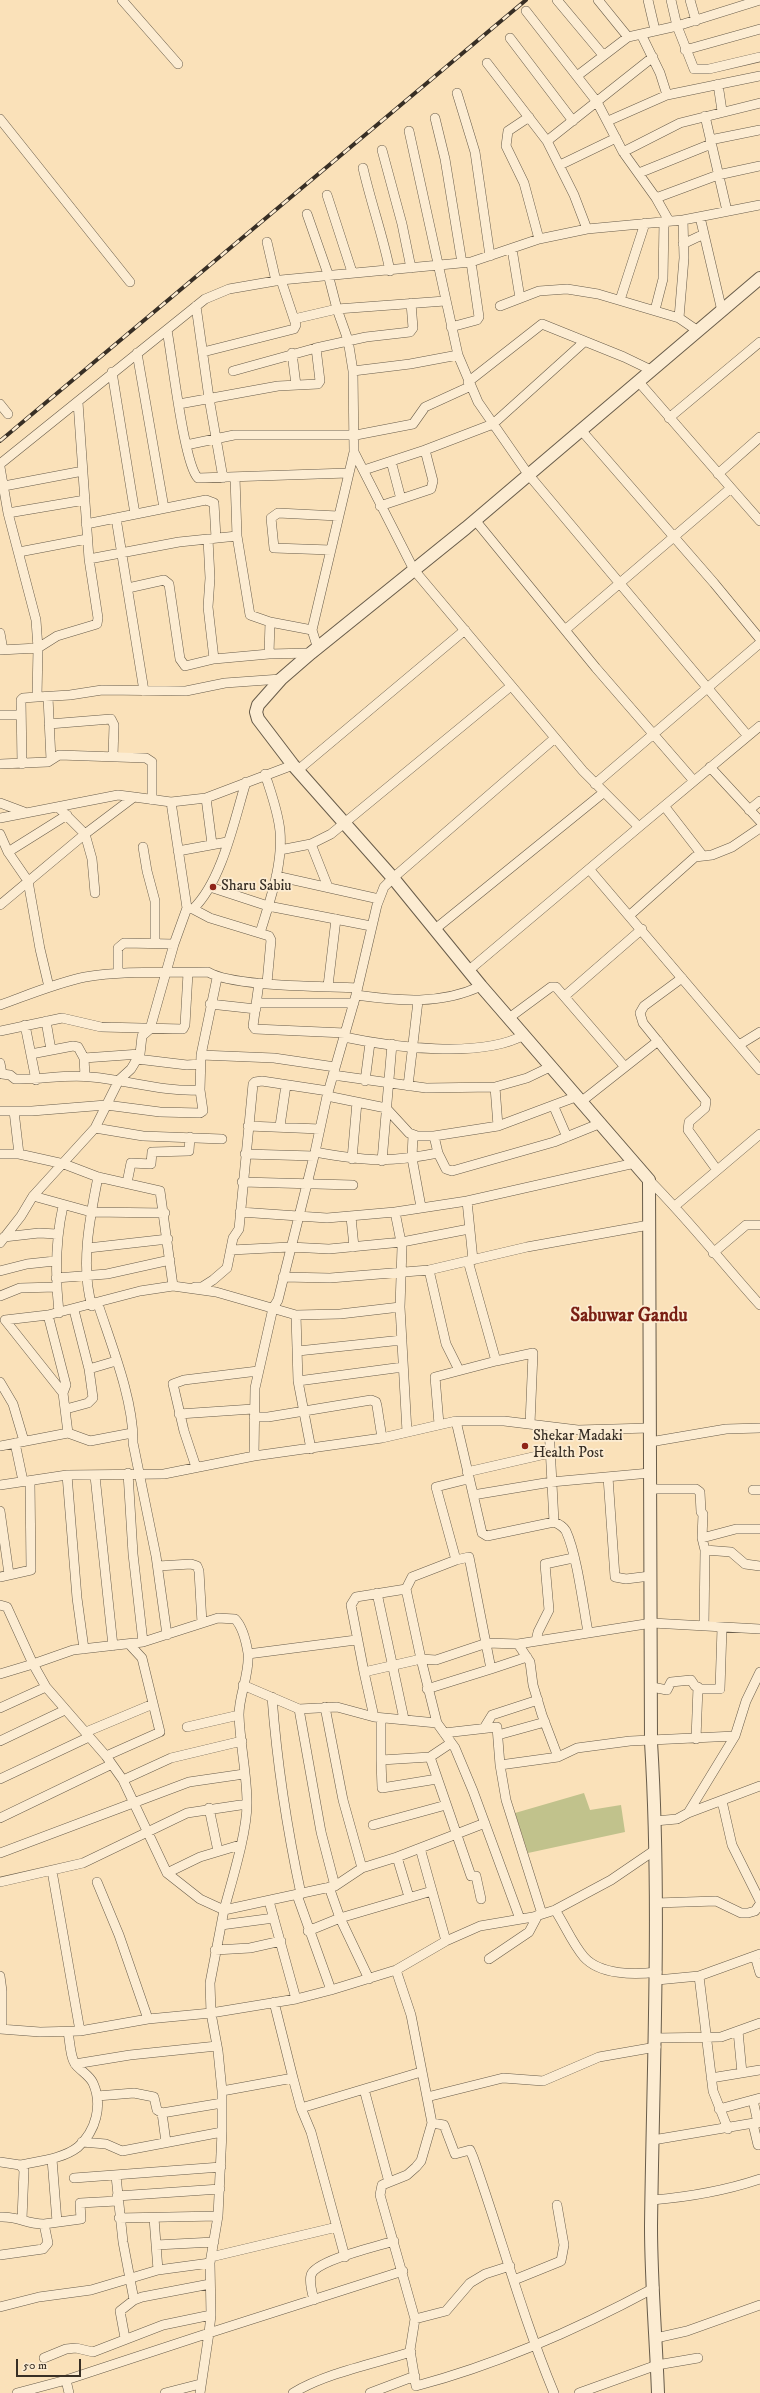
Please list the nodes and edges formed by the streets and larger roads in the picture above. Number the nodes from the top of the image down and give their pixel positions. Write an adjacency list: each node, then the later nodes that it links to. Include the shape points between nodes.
1 (122, 0): 21 (street)
2 (557, 0): 17 (street)
3 (598, 0): 14 (street)
4 (648, 0): 12 (street)
5 (671, 0): 10 (street)
6 (690, 0): 9 (street)
7 (760, 0): 9 (street)
8 (526, 11): 22 (street)
9 (696, 21): 10 (street)
10 (677, 26): 12 (street); 16 (street)
11 (760, 29): 16 (street)
12 (655, 30): 13 (street)
13 (641, 34): 14 (street); 18 (street)
14 (628, 37): 17 (street)
15 (510, 38): 34 (street)
16 (685, 50): 19 (street, via 691,67 699,70)
17 (604, 55): 22 (street)
18 (653, 57): 26 (street); 27 (street)
19 (760, 57)
20 (487, 62): 31 (street)
21 (178, 64)
22 (577, 76): 27 (street)
23 (760, 76): 24 (street)
24 (718, 84): 26 (street); 29 (street)
25 (457, 93): 63 (street, via 475,152)
26 (667, 95): 35 (street)
27 (597, 102): 34 (street); 35 (street)
28 (760, 103): 29 (street)
29 (722, 111): 30 (street)
30 (705, 116): 40 (street); 42 (street, via 680,123)
31 (529, 117): 39 (street); 59 (street, via 508,131 506,146 524,183)
32 (435, 118): 64 (street)
33 (0, 119): 72 (street)
34 (573, 121): 39 (street)
35 (608, 121): 38 (street)
36 (760, 130): 40 (street)
37 (409, 131): 65 (street)
38 (616, 138): 42 (street); 43 (street)
39 (547, 141): 43 (street)
40 (711, 142): 46 (street); 47 (street)
41 (382, 150): 66 (street)
42 (623, 152): 46 (street)
43 (560, 165): 57 (street)
44 (760, 166): 47 (street)
45 (362, 168): 67 (street, via 382,233)
46 (639, 173): 49 (street)
47 (718, 175): 49 (street); 51 (street)
48 (327, 195): 68 (street)
49 (656, 198): 55 (street)
50 (760, 205): 51 (street)
51 (727, 211): 53 (street)
52 (307, 214): 69 (street)
53 (700, 216): 54 (street); 58 (street)
54 (683, 220): 55 (street); 61 (street)
55 (667, 221): 56 (street); 80 (street, via 662,279)
56 (645, 222): 57 (street); 74 (street)
57 (587, 229): 59 (street)
58 (704, 234): 61 (street); 81 (street)
59 (539, 239): 62 (street)
60 (267, 242): 71 (street)
61 (683, 244): 82 (street)
62 (512, 249): 63 (street); 73 (street)
63 (490, 256): 64 (street)
64 (466, 262): 65 (street); 84 (street, via 479,317 478,320)
65 (437, 266): 66 (street); 75 (street)
66 (411, 268): 67 (street)
67 (390, 271): 68 (street)
68 (352, 272): 69 (street)
69 (328, 274): 71 (street); 79 (street)
70 (760, 279): 81 (street)
71 (278, 280): 77 (street, via 229,289 205,299); 83 (street)
72 (130, 282)
73 (520, 298): 74 (street, via 539,291 567,289); 78 (street)
74 (620, 300): 80 (street)
75 (445, 301): 76 (street); 84 (street)
76 (411, 303): 79 (street); 87 (street, via 413,328 410,332 386,333)
77 (196, 306): 85 (street); 91 (street)
78 (500, 306)
79 (337, 309): 83 (street); 87 (street)
80 (655, 310): 82 (street)
81 (722, 311): 86 (street)
82 (679, 318): 86 (street)
83 (294, 319): 91 (street, via 294,329)
84 (451, 327): 94 (street)
85 (168, 330): 92 (street); 105 (street)
86 (698, 331): 95 (street)
87 (348, 340): 90 (street); 96 (street)
88 (584, 342): 95 (street, via 624,356); 100 (street, via 542,324); 108 (street)
89 (760, 342): 107 (street)
90 (316, 348): 93 (street); 101 (street, via 320,381 313,385)
91 (203, 352): 102 (street)
92 (137, 353): 97 (street); 130 (street)
93 (292, 353): 98 (street); 101 (street)
94 (458, 355): 96 (street); 100 (street)
95 (651, 370): 99 (street)
96 (354, 371): 110 (street)
97 (112, 372): 103 (street); 132 (street)
98 (233, 372)
99 (638, 381): 107 (street); 109 (street)
100 (469, 384): 108 (street); 110 (street, via 425,407 413,424)
101 (296, 385): 102 (street)
102 (209, 398): 105 (street); 112 (street)
103 (78, 402): 117 (street); 119 (street)
104 (0, 404): 106 (street)
105 (178, 404): 113 (street)
106 (8, 414)
107 (669, 418): 122 (street)
108 (493, 424): 114 (street); 121 (street)
109 (580, 430): 121 (street); 139 (street)
110 (356, 435): 112 (street, via 234,435); 115 (street)
111 (760, 437): 122 (street)
112 (216, 438): 113 (street); 124 (street)
113 (186, 445): 124 (street, via 194,474 198,478)
114 (425, 450): 116 (street); 127 (street, via 434,486 432,489)
115 (354, 452): 118 (street); 120 (street)
116 (391, 461): 118 (street); 127 (street)
117 (0, 465): 125 (street)
118 (364, 470): 129 (street)
119 (83, 471): 125 (street); 128 (street)
120 (348, 473): 123 (street); 133 (street)
121 (528, 474): 135 (street); 147 (street)
122 (718, 474): 126 (street)
123 (235, 477): 124 (street); 138 (street)
124 (223, 478)
125 (4, 486): 131 (street)
126 (731, 488): 136 (street); 139 (street)
127 (401, 499): 129 (street)
128 (85, 500): 131 (street); 137 (street)
129 (380, 506): 146 (street)
130 (164, 508): 132 (street); 141 (street, via 211,500 214,503)
131 (8, 513): 143 (street)
132 (135, 514): 134 (street)
133 (338, 516): 142 (street); 142 (street, via 278,513 271,518 274,548)
134 (116, 518): 137 (street); 144 (street)
135 (475, 520): 146 (street); 152 (street)
136 (760, 521)
137 (86, 524): 140 (street)
138 (236, 536): 141 (street); 149 (street, via 250,615)
139 (674, 538): 147 (street); 154 (street)
140 (87, 539): 143 (street); 145 (street)
141 (212, 539): 144 (street, via 179,542); 160 (street, via 208,607)
142 (331, 550): 150 (street)
143 (19, 552): 156 (street, via 33,604)
144 (121, 554): 145 (street); 148 (street)
145 (89, 559): 156 (street, via 98,618 96,624 57,636)
146 (414, 570): 151 (street); 158 (street)
147 (619, 584): 152 (street); 163 (street)
148 (128, 588): 160 (street, via 166,581 169,584 182,663 192,666); 164 (street)
149 (270, 622): 150 (street); 159 (street)
150 (312, 630): 158 (street)
151 (465, 630): 162 (street); 178 (street)
152 (565, 630): 171 (street)
153 (0, 633): 157 (street)
154 (760, 639)
155 (760, 643): 163 (street)
156 (38, 648): 157 (street); 165 (street)
157 (2, 650)
158 (314, 651): 159 (street); 161 (street)
159 (268, 654): 160 (street)
160 (214, 659)
161 (281, 679): 164 (street, via 224,683 196,690); 178 (street, via 258,705 256,712 258,719)
162 (511, 686): 173 (street); 198 (street)
163 (707, 688): 171 (street); 172 (street)
164 (144, 691): 166 (street, via 102,690)
165 (37, 697): 166 (street); 167 (street, via 22,699)
166 (48, 697): 169 (street)
167 (21, 714): 168 (street); 177 (street)
168 (0, 715)
169 (49, 724): 174 (street, via 111,719 114,725); 175 (street)
170 (760, 726): 172 (street)
171 (653, 733): 181 (street); 183 (street)
172 (747, 735): 179 (street)
173 (556, 738): 183 (street); 213 (street)
174 (113, 756): 175 (street, via 59,755); 187 (street, via 150,759)
175 (51, 760): 177 (street)
176 (0, 764): 177 (street)
177 (22, 764)
178 (295, 767): 180 (street); 198 (street)
179 (710, 767): 181 (street); 193 (street)
180 (265, 774): 182 (street); 208 (street, via 275,804 280,830)
181 (694, 780): 191 (street)
182 (246, 782): 186 (street); 203 (street)
183 (595, 784): 184 (street)
184 (603, 793): 199 (street); 226 (street)
185 (134, 797): 187 (street); 192 (street, via 118,795); 202 (street)
186 (206, 798): 189 (street); 204 (street)
187 (152, 800): 189 (street)
188 (760, 800): 193 (street)
189 (171, 802): 207 (street)
190 (0, 803): 194 (street)
191 (665, 807): 199 (street); 210 (street)
192 (60, 808): 194 (street); 195 (street)
193 (749, 810): 197 (street)
194 (24, 812): 196 (street)
195 (67, 815): 202 (street); 209 (street)
196 (0, 818)
197 (760, 822)
198 (345, 823): 205 (street, via 331,834); 213 (street)
199 (639, 827): 211 (street)
200 (760, 828): 210 (street, via 732,847)
201 (0, 834): 209 (street)
202 (85, 834): 214 (street); 217 (street, via 92,859)
203 (228, 842): 204 (street); 215 (street)
204 (212, 844): 207 (street)
205 (311, 844): 208 (street); 216 (street)
206 (143, 847): 228 (street, via 146,871 155,901)
207 (178, 850): 221 (street)
208 (280, 850): 212 (street)
209 (8, 852): 214 (street)
210 (703, 856): 222 (street, via 695,857)
211 (589, 869): 222 (street); 230 (street)
212 (276, 876): 216 (street); 220 (street)
213 (393, 878): 218 (street, via 384,887); 226 (street)
214 (28, 881): 219 (street); 239 (street)
215 (210, 887): 220 (street); 221 (street, via 201,901)
216 (328, 888): 218 (street)
217 (95, 893)
218 (379, 899): 224 (street)
219 (0, 905)
220 (268, 906): 223 (street); 227 (street)
221 (190, 909): 227 (street, via 210,918); 229 (street)
222 (630, 915): 225 (street)
223 (336, 918): 224 (street); 237 (street)
224 (371, 926): 240 (street)
225 (642, 929): 235 (street); 241 (street)
226 (434, 930): 230 (street)
227 (260, 933): 236 (street, via 269,936 271,940)
228 (155, 943): 229 (street); 232 (street, via 120,945)
229 (174, 944): 231 (street)
230 (468, 971): 238 (street)
231 (167, 972): 232 (street); 233 (street); 249 (street)
232 (118, 973): 239 (street)
233 (188, 973): 234 (street, via 208,972); 249 (street, via 183,1028)
234 (217, 978): 236 (street); 243 (street)
235 (682, 978): 254 (street, via 644,1006 640,1013 643,1023); 258 (street)
236 (263, 983): 237 (street); 245 (street)
237 (328, 986): 240 (street)
238 (481, 986): 242 (street, via 465,994); 246 (street)
239 (49, 987): 244 (street)
240 (356, 995): 242 (street); 245 (street); 252 (street)
241 (566, 996): 246 (street, via 556,986 551,986); 266 (street)
242 (418, 1001): 257 (street)
243 (210, 1004): 245 (street); 263 (street)
244 (0, 1005)
245 (256, 1006): 252 (street, via 253,1026 255,1029)
246 (509, 1018): 253 (street)
247 (46, 1021): 248 (street); 249 (street, via 71,1019 100,1026); 259 (street)
248 (25, 1025): 250 (street); 260 (street)
249 (150, 1029): 261 (street, via 142,1036)
250 (0, 1031)
251 (760, 1032): 258 (street)
252 (344, 1035): 255 (street); 268 (street)
253 (524, 1035): 257 (street, via 507,1043 481,1049); 265 (street)
254 (658, 1041): 266 (street); 308 (street, via 706,1101 705,1108 689,1122 688,1130)
255 (370, 1043): 256 (street); 272 (street)
256 (392, 1044): 257 (street); 273 (street)
257 (412, 1046): 275 (street)
258 (739, 1046): 267 (street)
259 (51, 1050): 260 (street); 262 (street, via 73,1046 81,1051)
260 (31, 1054): 270 (street)
261 (139, 1056): 262 (street); 263 (street, via 187,1065); 271 (street, via 131,1069)
262 (84, 1058): 269 (street)
263 (201, 1059): 268 (street, via 268,1058); 277 (street)
264 (0, 1063): 270 (street, via 2,1074 15,1079)
265 (552, 1066): 276 (street, via 527,1078); 279 (street)
266 (625, 1067): 279 (street)
267 (760, 1070)
268 (334, 1071): 272 (street); 278 (street)
269 (85, 1076): 270 (street); 271 (street)
270 (36, 1080)
271 (119, 1080): 277 (street, via 163,1089); 281 (street)
272 (365, 1081): 273 (street)
273 (389, 1084): 275 (street); 283 (street)
274 (286, 1085): 278 (street); 287 (street, via 255,1082); 288 (street)
275 (408, 1086): 276 (street)
276 (495, 1087): 289 (street)
277 (200, 1090): 281 (street, via 203,1111 200,1113 160,1112)
278 (327, 1094): 280 (street); 291 (street)
279 (580, 1099): 282 (street); 286 (street)
280 (357, 1102): 283 (street); 304 (street)
281 (106, 1105): 285 (street); 290 (street)
282 (554, 1107): 289 (street); 295 (street)
283 (386, 1108): 293 (street); 305 (street)
284 (0, 1111): 285 (street)
285 (14, 1111): 300 (street)
286 (601, 1123): 295 (street); 306 (street)
287 (248, 1126): 288 (street); 301 (street)
288 (280, 1126): 291 (street)
289 (498, 1126): 294 (street)
290 (95, 1128): 296 (street, via 142,1136); 307 (street)
291 (320, 1129): 302 (street)
292 (760, 1134): 308 (street)
293 (413, 1135): 294 (street); 303 (street)
294 (434, 1136): 298 (street)
295 (566, 1137): 298 (street, via 452,1171 446,1169)
296 (190, 1138): 297 (street); 312 (street, via 189,1151 152,1152 151,1164 131,1163)
297 (222, 1139)
298 (438, 1153): 303 (street)
299 (0, 1154): 300 (street)
300 (19, 1154): 307 (street)
301 (246, 1154): 302 (street); 311 (street)
302 (315, 1154): 304 (street); 313 (street)
303 (412, 1158): 305 (street); 319 (street)
304 (352, 1159): 305 (street)
305 (382, 1161)
306 (635, 1163): 310 (street); 316 (street)
307 (64, 1164): 309 (street); 315 (street)
308 (717, 1170): 318 (street)
309 (98, 1177): 312 (street); 320 (street)
310 (649, 1180): 318 (street); 327 (street)
311 (242, 1182): 313 (street); 321 (street)
312 (127, 1183): 323 (street, via 160,1190)
313 (308, 1183): 314 (street); 324 (street)
314 (353, 1184)
315 (33, 1196): 317 (street); 331 (street)
316 (467, 1201): 319 (street); 328 (street)
317 (63, 1206): 320 (street); 329 (street)
318 (675, 1206): 337 (street)
319 (421, 1207): 322 (street)
320 (91, 1212): 323 (street); 335 (street)
321 (240, 1212): 324 (street); 336 (street, via 239,1229 233,1238)
322 (395, 1212): 325 (street); 332 (street)
323 (165, 1213): 330 (street)
324 (299, 1216): 325 (street); 333 (street)
325 (351, 1217): 334 (street)
326 (760, 1225): 337 (street, via 746,1226)
327 (649, 1226): 339 (street, via 527,1247); 378 (street)
328 (469, 1228): 332 (street); 339 (street)
329 (57, 1234): 331 (street, via 39,1233); 340 (street)
330 (168, 1239): 335 (street); 338 (street)
331 (2, 1240)
332 (402, 1242): 334 (street); 343 (street)
333 (290, 1247): 334 (street); 336 (street); 345 (street)
334 (354, 1247)
335 (88, 1248): 344 (street)
336 (231, 1250): 348 (street, via 227,1268 222,1274 202,1287)
337 (713, 1253): 351 (street)
338 (170, 1260): 344 (street, via 107,1274); 347 (street)
339 (470, 1260): 341 (street); 362 (street)
340 (55, 1261): 342 (street, via 27,1264); 346 (street)
341 (429, 1270): 343 (street); 365 (street, via 446,1344)
342 (0, 1271)
343 (402, 1273): 345 (street, via 330,1278); 352 (street)
344 (87, 1275): 346 (street); 350 (street)
345 (283, 1277): 353 (street, via 278,1300)
346 (56, 1283): 349 (street, via 20,1288); 355 (street)
347 (173, 1286): 348 (street); 350 (street, via 140,1291)
348 (190, 1288): 353 (street)
349 (0, 1296)
350 (95, 1305): 354 (street); 361 (street)
351 (760, 1305)
352 (400, 1307): 356 (street, via 340,1314); 359 (street)
353 (273, 1308): 356 (street); 366 (street)
354 (74, 1310): 355 (street); 364 (street)
355 (59, 1313): 357 (street)
356 (296, 1315): 360 (street)
357 (48, 1316): 358 (street); 369 (street, via 66,1385)
358 (2, 1320): 369 (street)
359 (402, 1340): 360 (street); 363 (street)
360 (298, 1351): 368 (street)
361 (116, 1361): 364 (street); 382 (street)
362 (496, 1361): 365 (street); 376 (street, via 533,1353)
363 (403, 1366): 368 (street); 380 (street)
364 (89, 1369): 370 (street, via 93,1398 88,1403)
365 (459, 1370): 375 (street, via 435,1377)
366 (258, 1371): 372 (street); 373 (street, via 175,1382 173,1386)
367 (0, 1382): 384 (street, via 13,1404)
368 (298, 1382): 371 (street)
369 (63, 1393): 370 (street)
370 (66, 1409): 381 (street)
371 (302, 1411): 372 (street); 383 (street, via 371,1400 376,1402); 387 (street)
372 (253, 1413): 373 (street); 389 (street)
373 (179, 1414): 390 (street)
374 (456, 1421): 375 (street); 376 (street); 396 (street)
375 (439, 1424): 380 (street)
376 (530, 1424): 377 (street)
377 (549, 1428): 378 (street); 388 (street)
378 (649, 1428): 385 (street)
379 (760, 1428): 385 (street, via 726,1429)
380 (407, 1432): 383 (street)
381 (68, 1433): 382 (street, via 90,1441); 384 (street)
382 (132, 1433): 392 (street)
383 (382, 1438): 387 (street)
384 (20, 1442): 386 (street); 398 (street)
385 (650, 1442): 393 (street)
386 (0, 1446)
387 (311, 1449): 389 (street)
388 (550, 1453): 396 (street); 399 (street)
389 (254, 1456): 390 (street)
390 (196, 1468): 392 (street, via 164,1474)
391 (128, 1473): 392 (street); 395 (street); 427 (street)
392 (141, 1474): 410 (street)
393 (650, 1474): 397 (street); 401 (street)
394 (67, 1475): 395 (street); 398 (street); 432 (street, via 77,1598)
395 (95, 1476): 431 (street)
396 (468, 1476): 402 (street); 409 (street, via 436,1487)
397 (608, 1477): 399 (street); 413 (street, via 615,1577 626,1579)
398 (27, 1481): 400 (street); 412 (street, via 32,1567 29,1572)
399 (551, 1482): 402 (street); 404 (street)
400 (0, 1485)
401 (650, 1489): 406 (street, via 698,1490 703,1514); 413 (street)
402 (473, 1495): 404 (street, via 482,1533 487,1536)
403 (0, 1511): 412 (street)
404 (554, 1522): 408 (street, via 566,1531)
405 (760, 1529): 406 (street, via 736,1529)
406 (702, 1538): 407 (street)
407 (705, 1550): 411 (street, via 731,1552 746,1564); 420 (street)
408 (573, 1558): 423 (street); 426 (street, via 545,1564 549,1610)
409 (456, 1560): 415 (street, via 412,1577); 428 (street, via 469,1557)
410 (158, 1566): 418 (street, via 197,1566); 424 (street)
411 (760, 1566)
412 (9, 1574): 414 (street)
413 (650, 1576): 419 (street)
414 (0, 1578)
415 (406, 1589): 416 (street); 435 (street)
416 (377, 1593): 425 (street, via 356,1597 353,1600); 437 (street)
417 (0, 1605): 436 (street, via 7,1607)
418 (202, 1623): 424 (street); 433 (street, via 218,1618 235,1619 240,1624)
419 (652, 1623): 420 (street); 423 (street); 444 (street)
420 (704, 1626): 421 (street)
421 (722, 1628): 422 (street); 446 (street, via 720,1689)
422 (760, 1629)
423 (588, 1632): 426 (street)
424 (167, 1634): 427 (street)
425 (356, 1640): 433 (street); 439 (street)
426 (536, 1641): 430 (street)
427 (143, 1642): 429 (street)
428 (487, 1643): 430 (street); 435 (street, via 436,1660); 438 (street)
429 (129, 1644): 431 (street); 449 (street, via 142,1658)
430 (518, 1644): 434 (street)
431 (113, 1646): 432 (street)
432 (84, 1649): 436 (street, via 73,1650)
433 (248, 1654): 442 (street, via 248,1667)
434 (527, 1657): 438 (street); 448 (street)
435 (421, 1659): 437 (street); 445 (street)
436 (33, 1664): 441 (street); 443 (street)
437 (391, 1665): 439 (street); 456 (street)
438 (491, 1669): 445 (street)
439 (364, 1672): 455 (street)
440 (760, 1672): 464 (street, via 746,1701)
441 (0, 1674)
442 (243, 1685): 447 (street); 454 (street)
443 (46, 1687): 451 (street); 453 (street)
444 (652, 1687): 446 (street, via 668,1690 671,1682 691,1680); 468 (street)
445 (427, 1689): 458 (street)
446 (698, 1689): 465 (street)
447 (272, 1697): 452 (street); 506 (street, via 287,1822)
448 (538, 1700): 457 (street); 460 (street, via 492,1715)
449 (153, 1704): 462 (street); 470 (street, via 159,1734)
450 (325, 1707): 452 (street); 455 (street, via 344,1708); 499 (street, via 341,1792)
451 (0, 1708)
452 (299, 1709): 504 (street)
453 (65, 1710): 462 (street); 466 (street)
454 (239, 1715): 459 (street); 467 (street)
455 (377, 1717): 456 (street); 473 (street)
456 (404, 1720): 458 (street)
457 (545, 1722): 463 (street); 472 (street)
458 (437, 1723): 461 (street)
459 (187, 1727)
460 (484, 1728): 461 (street); 463 (street, via 497,1727)
461 (444, 1733): 469 (street)
462 (88, 1735): 470 (street); 477 (street)
463 (498, 1735): 475 (street)
464 (735, 1736): 465 (street); 486 (street)
465 (696, 1739): 468 (street)
466 (0, 1741)
467 (242, 1741): 476 (street); 479 (street, via 171,1758)
468 (651, 1742): 472 (street, via 577,1748); 488 (street)
469 (451, 1743): 471 (street); 489 (street)
470 (106, 1756): 474 (street)
471 (430, 1757): 473 (street); 478 (street)
472 (558, 1757): 475 (street)
473 (381, 1760): 478 (street, via 382,1788)
474 (110, 1765): 479 (street); 487 (street)
475 (500, 1765): 514 (street, via 506,1800)
476 (244, 1774): 482 (street, via 189,1782); 483 (street)
477 (0, 1779)
478 (437, 1779): 484 (street)
479 (123, 1780): 482 (street)
480 (760, 1786): 481 (street)
481 (722, 1801): 486 (street); 511 (street, via 732,1845)
482 (134, 1804): 491 (street); 497 (street)
483 (247, 1804): 485 (street); 493 (street)
484 (446, 1806): 490 (street); 492 (street)
485 (209, 1808): 491 (street, via 187,1813); 496 (street)
486 (688, 1813): 488 (street, via 677,1819)
487 (0, 1818)
488 (655, 1821): 495 (street)
489 (485, 1823): 492 (street); 517 (street)
490 (373, 1825)
491 (148, 1831): 500 (street, via 109,1852); 501 (street)
492 (456, 1834): 494 (street); 508 (street, via 471,1876 476,1876)
493 (240, 1845): 496 (street); 512 (street)
494 (420, 1848): 498 (street); 505 (street)
495 (655, 1850): 510 (street); 513 (street, via 617,1876)
496 (218, 1851): 501 (street)
497 (0, 1853)
498 (396, 1858): 499 (street); 507 (street)
499 (362, 1868): 504 (street)
500 (52, 1871): 502 (street); 540 (street)
501 (167, 1873): 512 (street, via 200,1899)
502 (0, 1882)
503 (97, 1882): 535 (street, via 119,1935)
504 (332, 1886): 506 (street); 516 (street)
505 (432, 1891): 507 (street); 521 (street)
506 (299, 1894): 509 (street); 519 (street)
507 (409, 1897): 516 (street)
508 (481, 1900)
509 (269, 1901): 512 (street); 515 (street)
510 (656, 1903): 511 (street, via 716,1902 741,1913 755,1911); 528 (street)
511 (760, 1903)
512 (224, 1910): 518 (street)
513 (555, 1910): 514 (street); 528 (street, via 585,1958 596,1966)
514 (540, 1915): 517 (street); 524 (street, via 529,1932)
515 (274, 1918): 518 (street); 520 (street)
516 (340, 1918): 519 (street); 530 (street)
517 (520, 1919): 521 (street, via 480,1926)
518 (221, 1925): 522 (street)
519 (308, 1930): 531 (street)
520 (281, 1941): 522 (street, via 250,1948); 532 (street)
521 (446, 1941): 525 (street)
522 (215, 1950): 534 (street, via 210,1983)
523 (758, 1955): 526 (street); 529 (street)
524 (489, 1959)
525 (396, 1970): 530 (street); 546 (street, via 411,2015)
526 (760, 1973)
527 (0, 1976): 537 (street)
528 (657, 1976): 529 (street); 542 (street)
529 (699, 1976): 541 (street)
530 (369, 1979): 531 (street)
531 (330, 1990): 532 (street)
532 (296, 1999): 533 (street)
533 (274, 2002): 534 (street); 548 (street)
534 (211, 2013): 535 (street); 543 (street)
535 (148, 2019): 540 (street)
536 (760, 2023): 538 (street)
537 (0, 2028): 539 (street)
538 (738, 2031): 541 (street); 547 (street)
539 (68, 2032): 540 (street); 544 (street)
540 (80, 2032)
541 (706, 2039): 542 (street); 549 (street)
542 (656, 2042): 553 (street, via 599,2057 543,2081 503,2078); 563 (street)
543 (217, 2046): 544 (street, via 130,2055); 551 (street)
544 (75, 2064): 552 (street, via 92,2081)
545 (760, 2070): 547 (street)
546 (421, 2072): 550 (street); 553 (street)
547 (742, 2073): 549 (street)
548 (293, 2078): 551 (street); 556 (street)
549 (711, 2078): 557 (street)
550 (364, 2089): 556 (street); 574 (street)
551 (222, 2091): 555 (street)
552 (97, 2096): 558 (street, via 134,2093 154,2097 157,2110); 564 (street, via 99,2108 95,2121)
553 (426, 2097): 559 (street)
554 (756, 2099): 557 (street); 560 (street)
555 (222, 2103): 558 (street); 562 (street)
556 (301, 2108): 586 (street, via 311,2132)
557 (719, 2109): 561 (street)
558 (162, 2112): 565 (street)
559 (432, 2123): 574 (street, via 421,2161 407,2175); 593 (street, via 444,2125 455,2154 470,2150)
560 (757, 2123): 561 (street); 566 (street)
561 (728, 2129): 563 (street)
562 (222, 2132): 565 (street); 570 (street)
563 (653, 2140): 577 (street)
564 (82, 2142): 565 (street, via 106,2144 122,2151); 567 (street)
565 (166, 2142)
566 (758, 2145)
567 (52, 2159): 569 (street); 584 (street)
568 (0, 2162): 569 (street)
569 (20, 2165): 583 (street, via 24,2170)
570 (221, 2167): 571 (street); 575 (street)
571 (116, 2176): 572 (street, via 103,2174); 576 (street)
572 (74, 2178)
573 (760, 2179): 577 (street, via 728,2190)
574 (389, 2182): 587 (street, via 382,2185 380,2195)
575 (220, 2189): 576 (street); 579 (street)
576 (117, 2198): 581 (street); 584 (street, via 80,2203 80,2219)
577 (652, 2200): 599 (street)
578 (557, 2205): 597 (street, via 564,2245 561,2261)
579 (218, 2216): 582 (street); 588 (street)
580 (0, 2217): 583 (street)
581 (119, 2218): 582 (street); 596 (street)
582 (154, 2218): 589 (street)
583 (22, 2219): 585 (street, via 31,2224)
584 (57, 2222): 585 (street)
585 (44, 2224): 590 (street, via 48,2243 46,2247)
586 (337, 2227): 591 (street); 592 (street)
587 (394, 2241): 591 (street); 595 (street)
588 (214, 2242): 589 (street); 592 (street)
589 (156, 2245): 594 (street)
590 (0, 2255)
591 (345, 2257): 601 (street, via 315,2269 310,2284)
592 (211, 2260): 594 (street); 598 (street)
593 (510, 2266): 597 (street); 605 (street, via 485,2274 470,2283 446,2311)
594 (158, 2270): 596 (street)
595 (403, 2271): 601 (street); 605 (street)
596 (129, 2278): 600 (street); 603 (street, via 91,2290 40,2297)
597 (514, 2280): 609 (street)
598 (210, 2284): 600 (street); 604 (street)
599 (654, 2288): 608 (street); 609 (street)
600 (134, 2300): 607 (street, via 120,2311)
601 (314, 2300): 606 (street)
602 (760, 2305): 608 (street, via 687,2331)
603 (0, 2307)
604 (211, 2315): 606 (street); 607 (street, via 163,2325)
605 (415, 2319): 610 (street)
606 (208, 2333): 615 (street); 616 (street)
607 (125, 2338): 611 (street, via 93,2352 76,2348 66,2349)
608 (656, 2338): 613 (street)
609 (534, 2346): 617 (street); 623 (street)
610 (410, 2352): 614 (street); 621 (street, via 303,2387)
611 (44, 2358)
612 (698, 2358): 613 (street)
613 (657, 2365): 624 (street); 625 (street)
614 (415, 2376): 617 (street); 622 (street)
615 (66, 2380): 618 (street); 619 (street)
616 (200, 2388): 620 (street)
617 (417, 2390)
618 (17, 2393)
619 (69, 2393)
620 (165, 2393)
621 (293, 2393)
622 (370, 2393)
623 (554, 2393)
624 (579, 2393)
625 (658, 2393)

